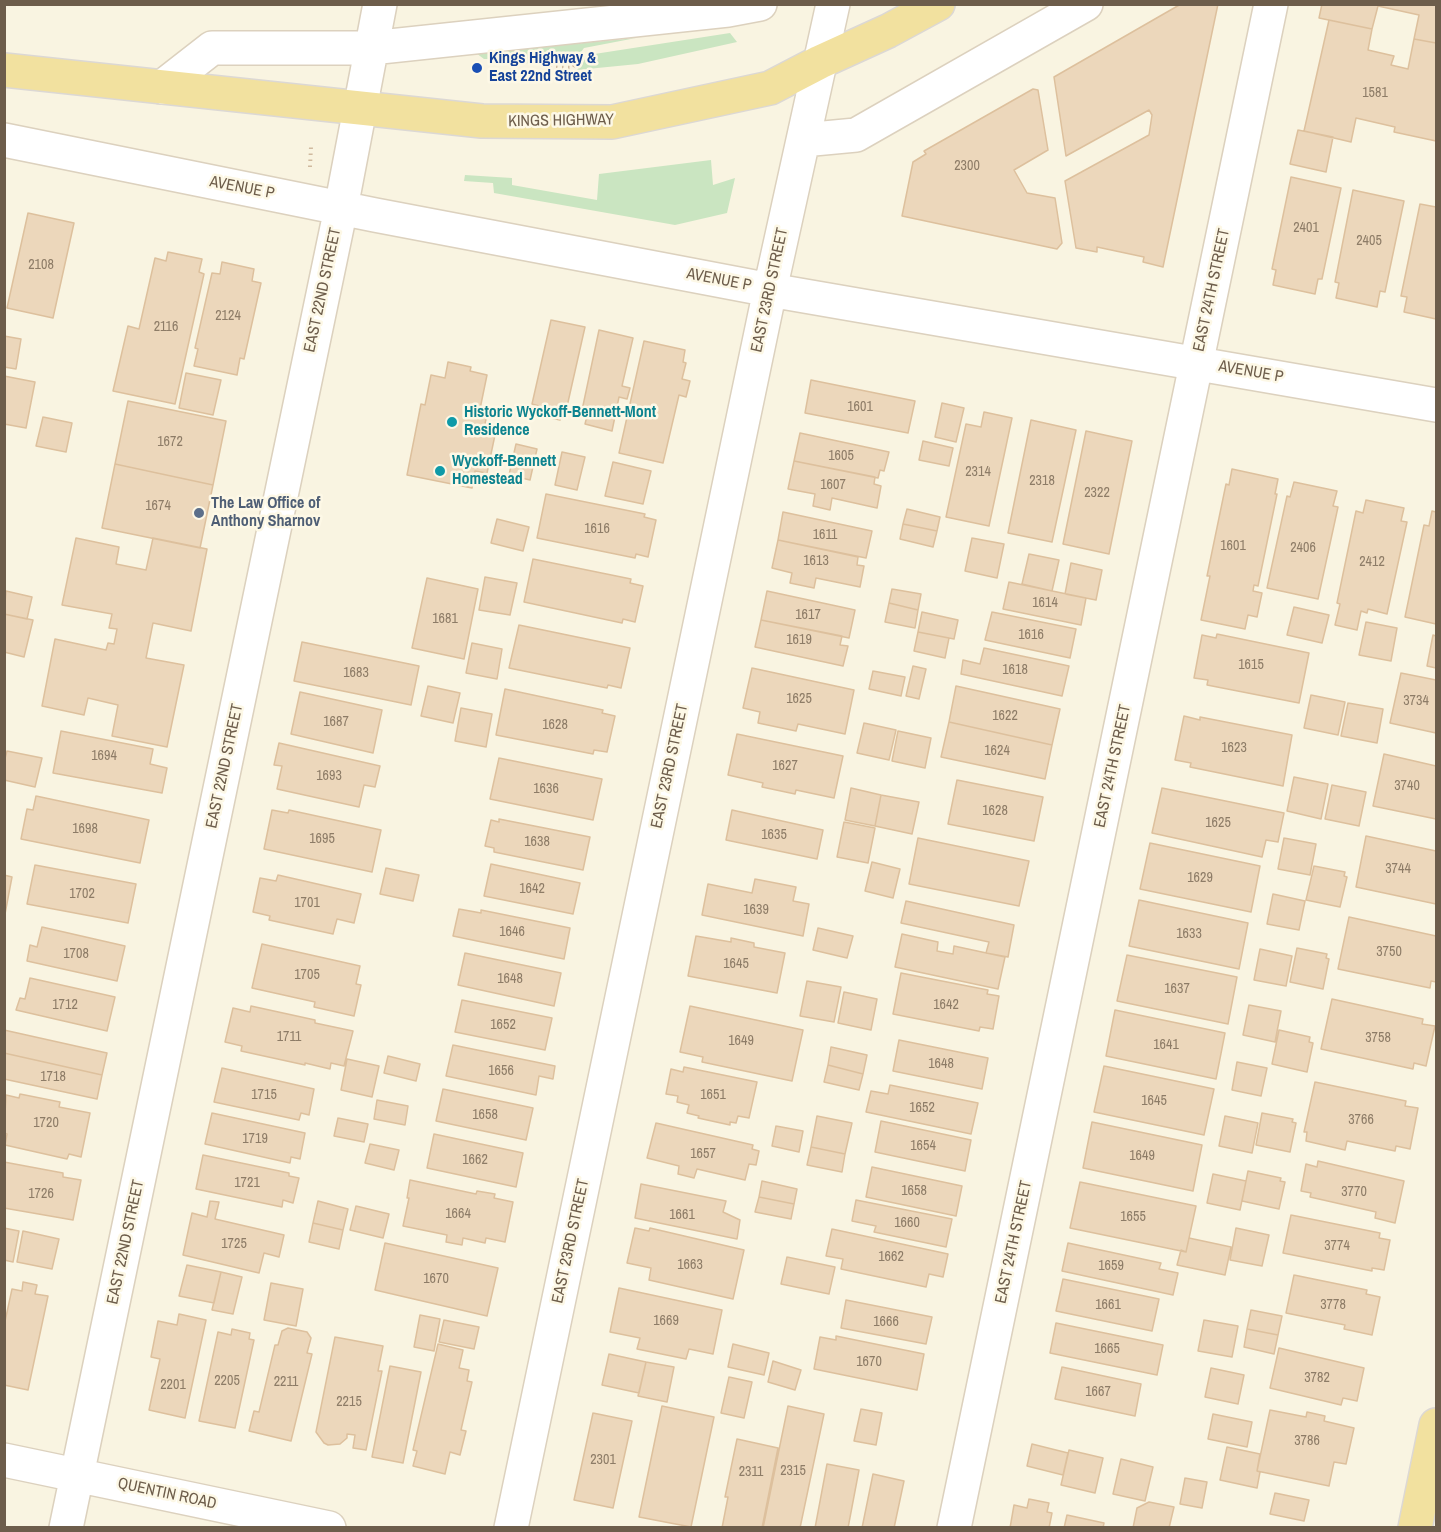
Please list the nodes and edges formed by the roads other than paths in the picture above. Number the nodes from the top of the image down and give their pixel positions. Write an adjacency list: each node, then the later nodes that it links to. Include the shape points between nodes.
1 (380, 4): 7 (street, EAST 22ND STREET)
2 (760, 4): 7 (street)
3 (833, 4): 8 (street, EAST 23RD STREET)
4 (938, 4): 8 (main road, KINGS HIGHWAY)
5 (1086, 4): 13 (street, via 856,135)
6 (1271, 4): 16 (street, EAST 24TH STREET)
7 (371, 48): 10 (street, via 213,48); 11 (street, EAST 22ND STREET)
8 (820, 62): 11 (main road, KINGS HIGHWAY, via 770,88 612,122 482,122); 13 (street, EAST 23RD STREET)
9 (4, 70): 10 (main road, KINGS HIGHWAY)
10 (162, 87): 11 (main road, KINGS HIGHWAY)
11 (359, 109): 14 (street, EAST 22ND STREET)
12 (4, 140): 14 (street, AVENUE P)
13 (803, 140): 15 (street, EAST 23RD STREET)
14 (340, 208): 15 (street, AVENUE P); 20 (street, EAST 22ND STREET)
15 (770, 290): 16 (street, AVENUE P); 23 (street, EAST 23RD STREET)
16 (1197, 362): 17 (street, AVENUE P); 24 (street, EAST 24TH STREET)
17 (1437, 405)
18 (1437, 1425): 25 (main road)
19 (4, 1460): 20 (street, QUENTIN ROAD)
20 (78, 1475): 21 (street, EAST 22ND STREET); 22 (street, QUENTIN ROAD)
21 (66, 1527)
22 (329, 1527)
23 (511, 1527)
24 (954, 1527)
25 (1415, 1527)

